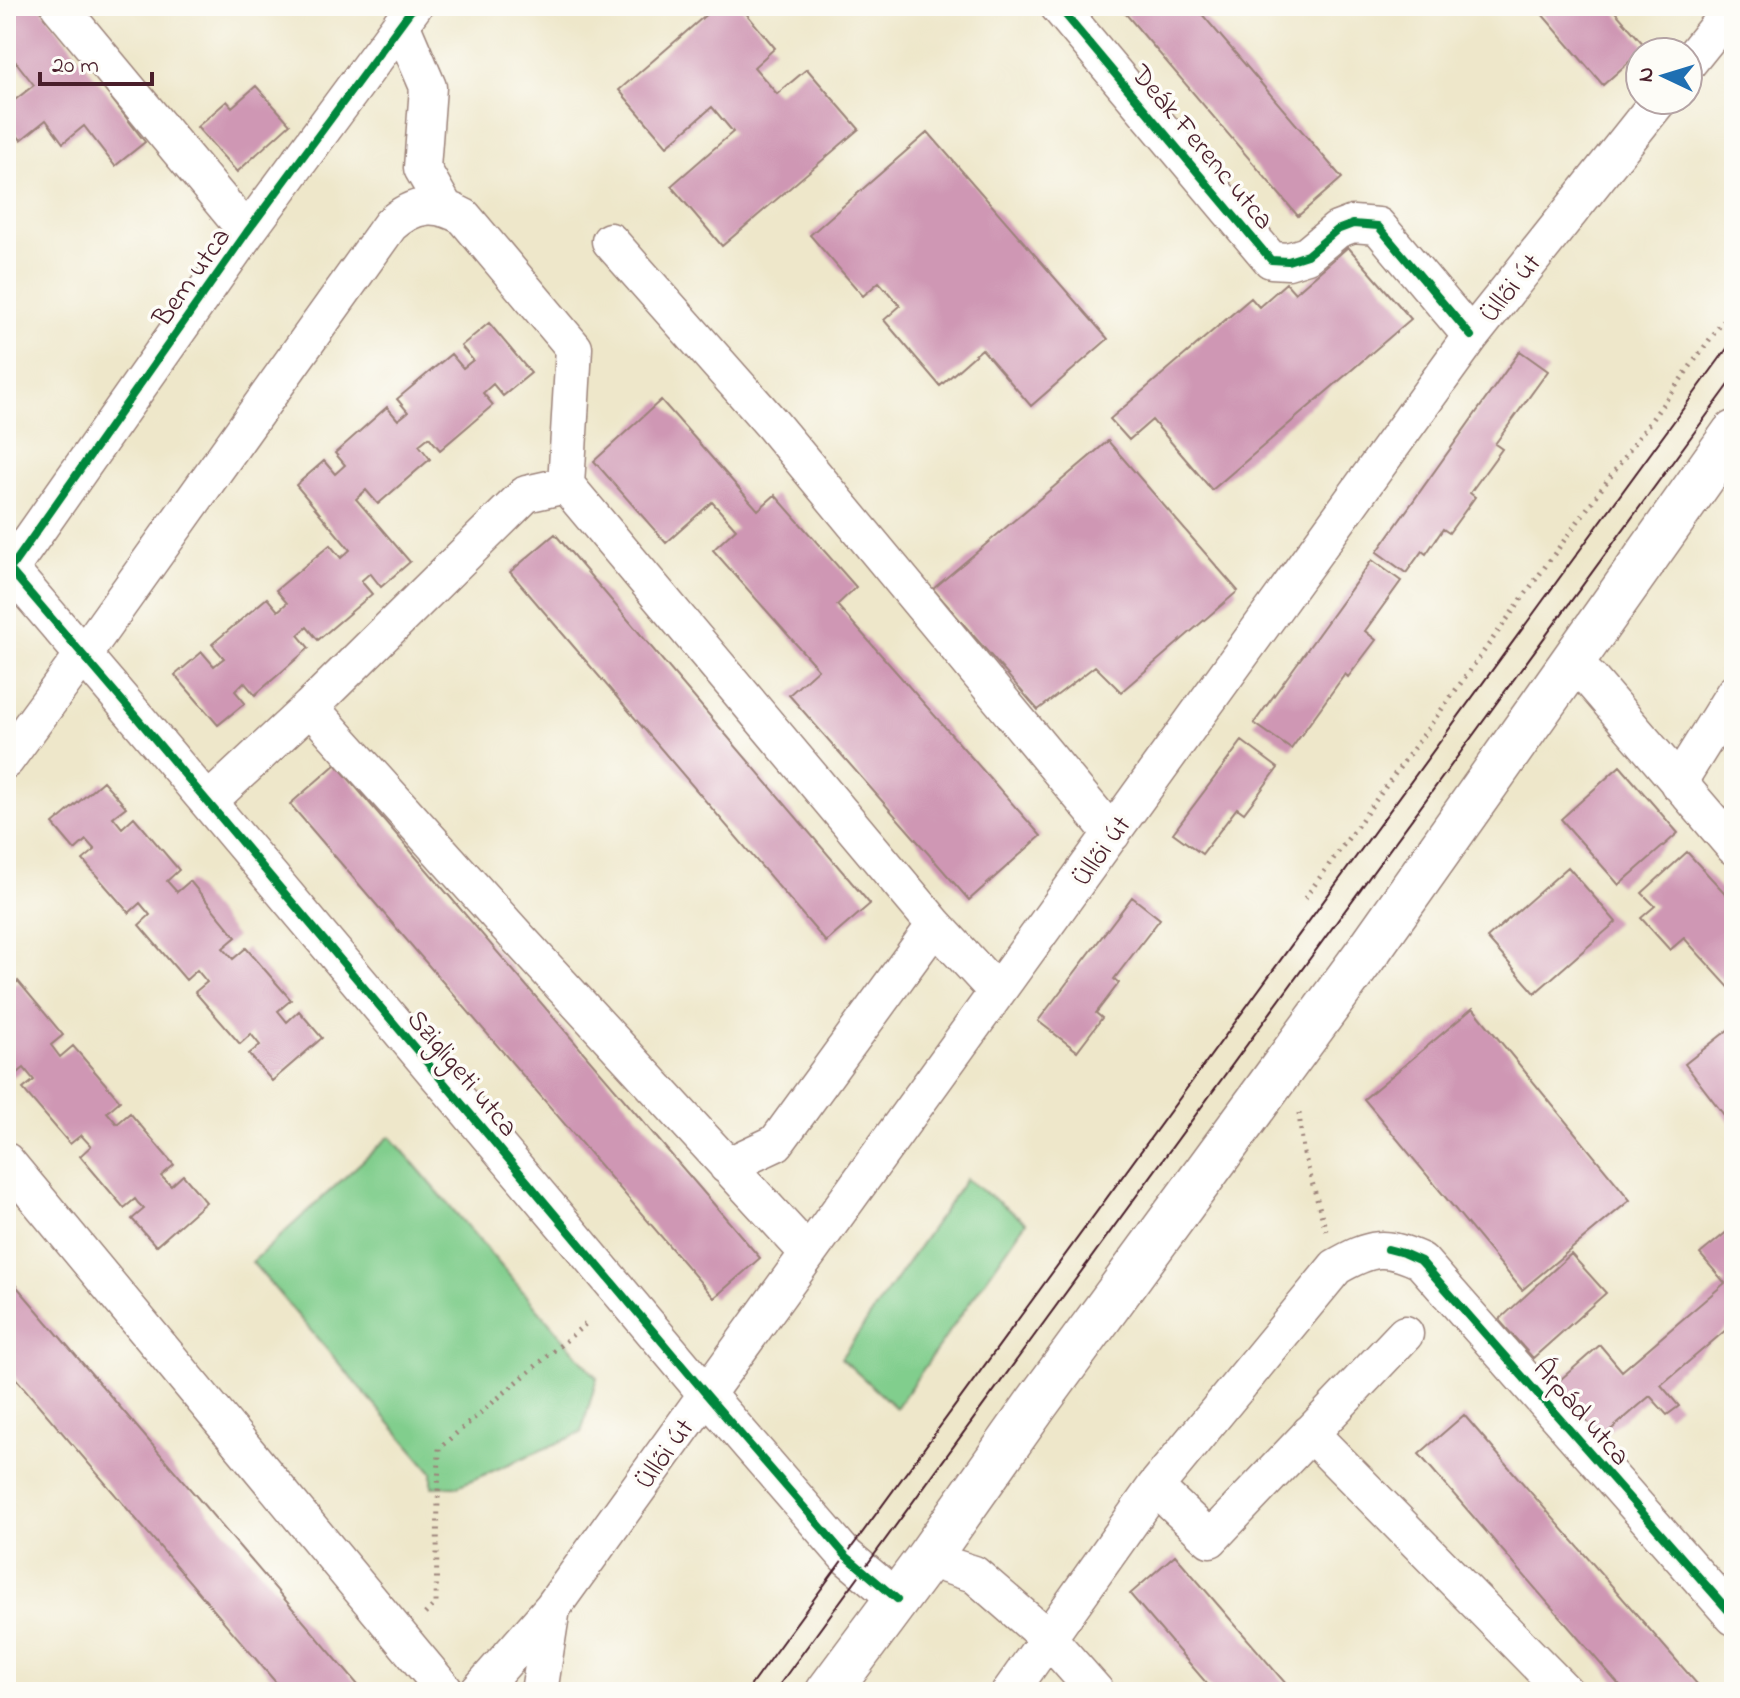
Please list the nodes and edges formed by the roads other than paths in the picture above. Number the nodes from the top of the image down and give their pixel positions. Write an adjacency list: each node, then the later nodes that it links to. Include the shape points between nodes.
1 (59, 6): 8 (street)
2 (1058, 6): 10 (street, Deák Ferenc utca, via 1271,260 1307,255 1353,224 1378,226)
3 (407, 15): 7 (street, via 428,87 422,168); 8 (street, Bem utca)
4 (1721, 22): 5 (street)
5 (1704, 43)
6 (1646, 116): 10 (street, Üllői út)
7 (445, 208): 12 (street, via 464,217 574,348); 14 (street, via 409,211 390,225)
8 (247, 232): 13 (street, Bem utca)
9 (610, 241): 21 (street, via 772,424)
10 (1471, 336): 21 (street, Üllői út)
11 (1734, 433): 15 (main road)
12 (566, 485): 17 (street, via 526,494); 23 (street)
13 (7, 570): 14 (street, Szigligeti utca)
14 (83, 655): 18 (street); 20 (street, Szigligeti utca)
15 (1571, 662): 19 (street); 32 (main road)
16 (1734, 693): 19 (street)
17 (310, 707): 20 (street); 26 (street)
18 (6, 760)
19 (1678, 783): 22 (street)
20 (208, 802): 29 (street, Szigligeti utca)
21 (1112, 834): 24 (street, Üllői út)
22 (1734, 847)
23 (935, 925): 24 (street); 26 (street, via 776,1143)
24 (997, 992): 27 (street, Üllői út)
25 (6, 1161): 37 (street)
26 (727, 1166): 27 (street)
27 (808, 1253): 29 (street, Üllői út)
28 (1405, 1334): 30 (street)
29 (706, 1394): 33 (street, Szigligeti utca, via 846,1556); 34 (street, Üllői út)
30 (1310, 1433): 31 (street, via 1210,1539); 43 (street)
31 (1155, 1487): 35 (street, Árpád utca, via 1336,1267 1362,1252 1388,1249 1421,1261); 36 (street)
32 (927, 1559): 33 (main road); 36 (street, via 974,1574)
33 (897, 1599): 40 (main road)
34 (552, 1608): 38 (street, Üllői út); 39 (street, Üllői út)
35 (1734, 1617)
36 (1049, 1639): 41 (street); 42 (street)
37 (446, 1692)
38 (478, 1692)
39 (539, 1692)
40 (828, 1692)
41 (1010, 1692)
42 (1096, 1692)
43 (1565, 1692)

